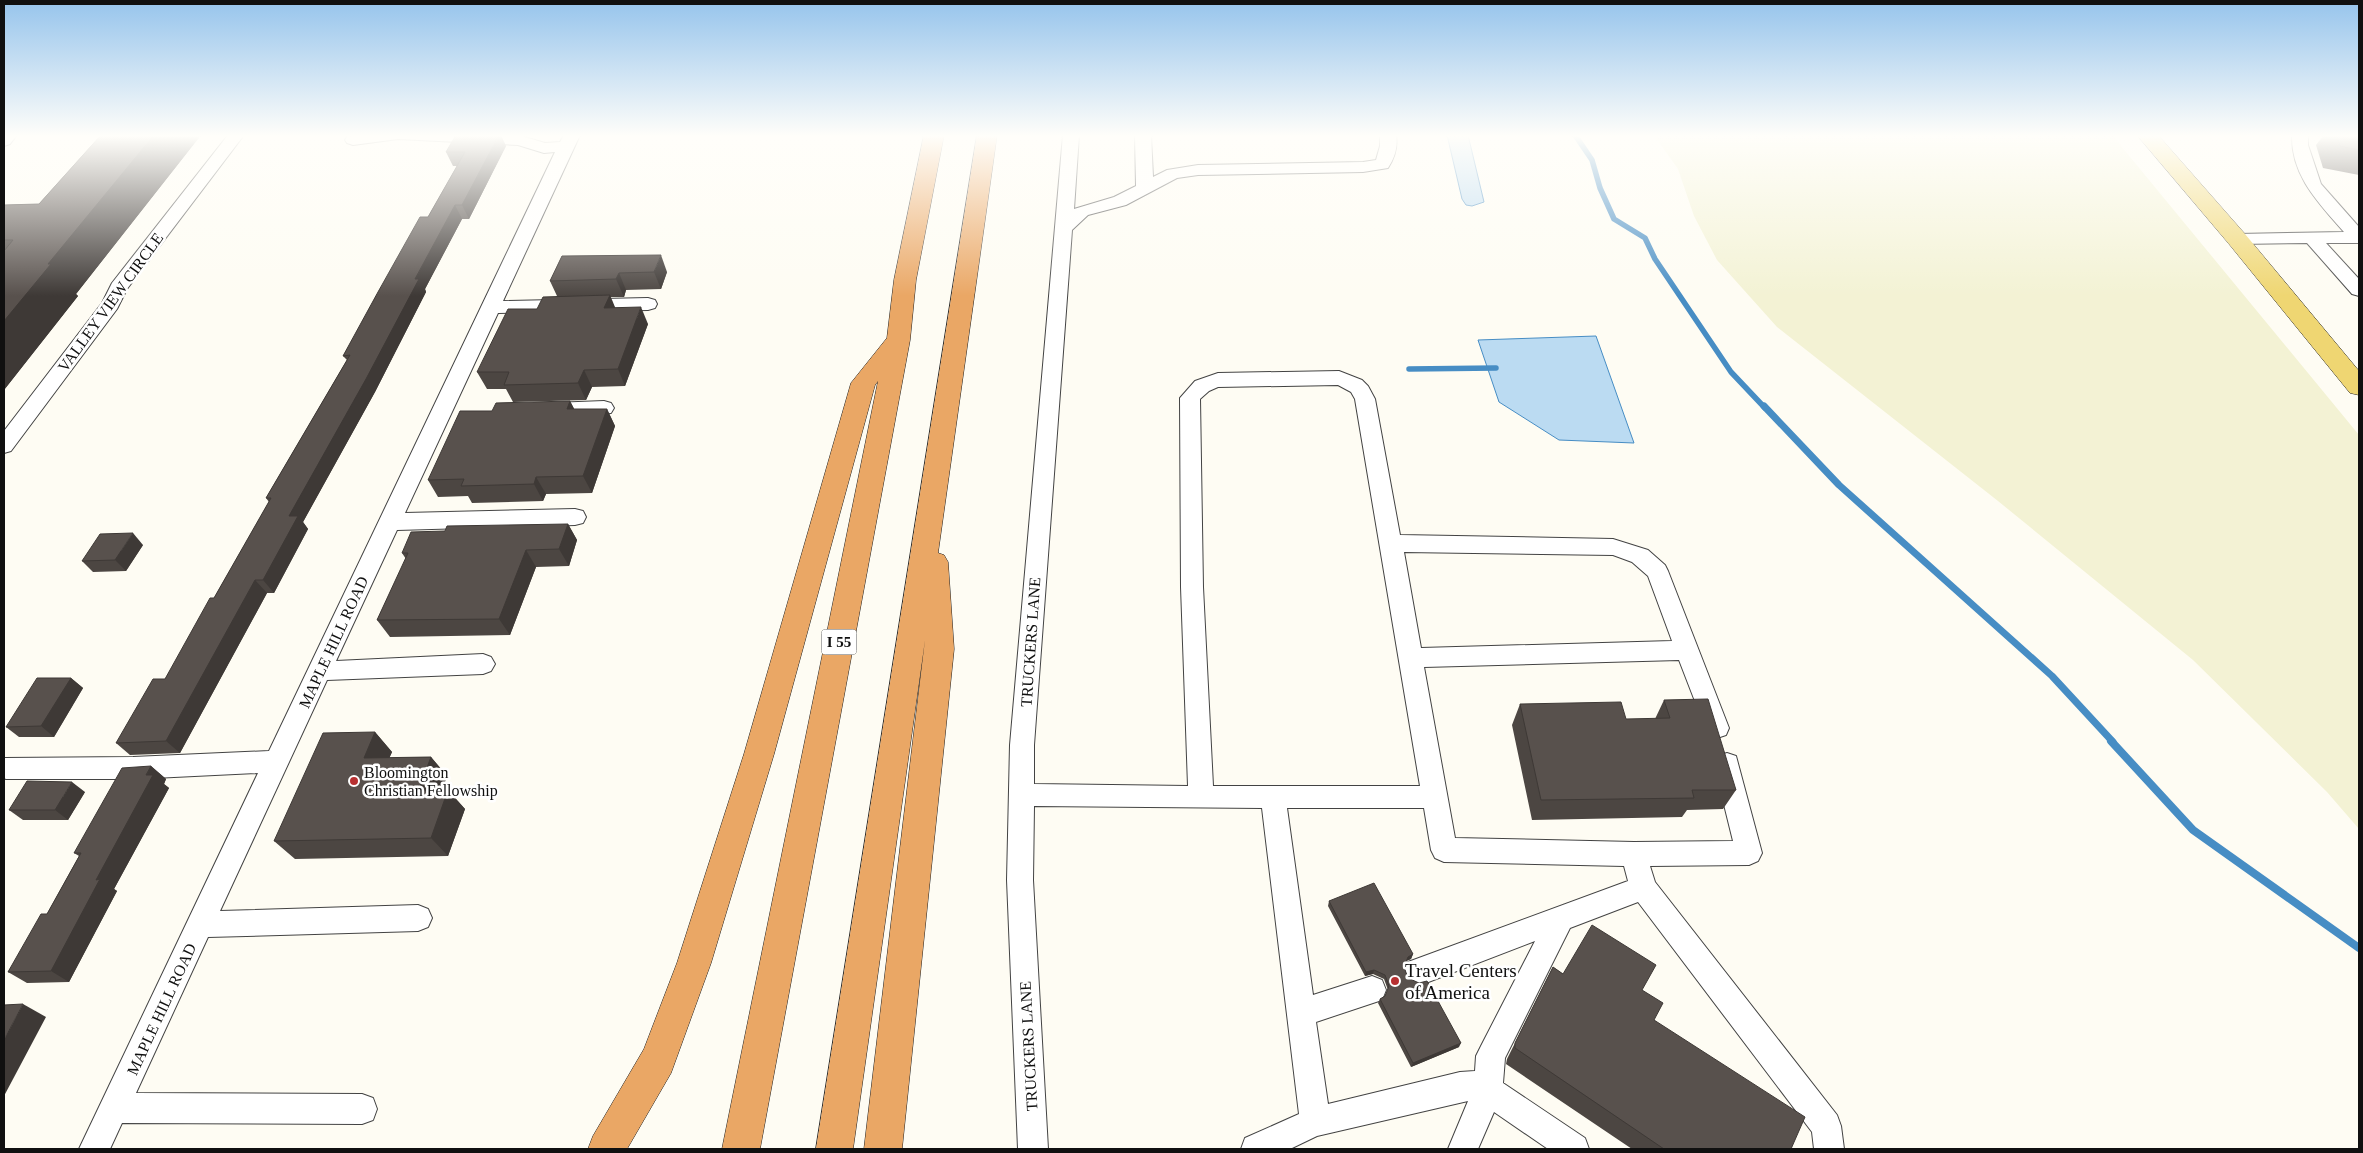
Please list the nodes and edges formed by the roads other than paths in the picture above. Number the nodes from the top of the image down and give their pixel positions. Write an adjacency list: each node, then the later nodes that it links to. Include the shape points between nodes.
1 (195, 189): 20 (street, VALLEY VIEW CIRCLE)
2 (546, 189): 15 (street, MAPLE HILL ROAD)
3 (923, 189): 16 (highway, I 55, via 905,280)
4 (980, 189): 21 (highway)
5 (1066, 189): 9 (street, TRUCKERS LANE)
6 (2194, 189): 12 (main road)
7 (2316, 189): 10 (street)
8 (1145, 190): 9 (street, via 1120,201 1082,211)
9 (1063, 229): 31 (street, TRUCKERS LANE, via 1022,745)
10 (2359, 237): 11 (street)
11 (2312, 238): 12 (street); 13 (street)
12 (2237, 239): 17 (main road)
13 (2359, 290)
14 (648, 304): 15 (street)
15 (490, 307): 23 (street, MAPLE HILL ROAD, via 450,413)
16 (898, 340): 48 (highway, via 863,383 759,754 694,963 658,1060); 49 (highway, I 55)
17 (2359, 387)
18 (604, 408): 19 (street)
19 (537, 410)
20 (4, 446)
21 (931, 510): 50 (highway); 51 (highway, via 940,649)
22 (575, 517): 23 (street)
23 (389, 522): 28 (street, MAPLE HILL ROAD)
24 (1391, 544): 25 (street, via 1613,547 1640,556 1657,571); 26 (street); 32 (street, via 1365,399 1356,384 1340,378 1233,379 1206,383 1195,390 1190,398 1192,587)
25 (1688, 650): 26 (street); 35 (street, via 1716,727 1749,853)
26 (1412, 658): 34 (street)
27 (483, 664): 28 (street)
28 (320, 670): 29 (street, MAPLE HILL ROAD)
29 (277, 761): 30 (street, via 133,768); 39 (street, MAPLE HILL ROAD)
30 (6, 768)
31 (1021, 795): 32 (street); 52 (street, TRUCKERS LANE, via 1020,880)
32 (1201, 797): 33 (street)
33 (1273, 797): 34 (street); 42 (street)
34 (1435, 797): 35 (street, via 1444,850)
35 (1634, 854): 36 (street)
36 (1643, 888): 38 (street); 56 (street, via 1826,1126)
37 (418, 918): 39 (street)
38 (1561, 918): 40 (street); 43 (street, via 1491,1056)
39 (200, 924): 44 (street, MAPLE HILL ROAD)
40 (1418, 972)
41 (1372, 990): 42 (street)
42 (1302, 1013): 46 (street)
43 (1488, 1090): 46 (street, via 1460,1087); 54 (street); 55 (street)
44 (114, 1108): 45 (street); 47 (street, MAPLE HILL ROAD)
45 (362, 1109)
46 (1315, 1122): 53 (street)
47 (94, 1149)
48 (606, 1149)
49 (741, 1149)
50 (834, 1149)
51 (883, 1149)
52 (1033, 1149)
53 (1256, 1149)
54 (1463, 1149)
55 (1574, 1149)
56 (1829, 1149)

